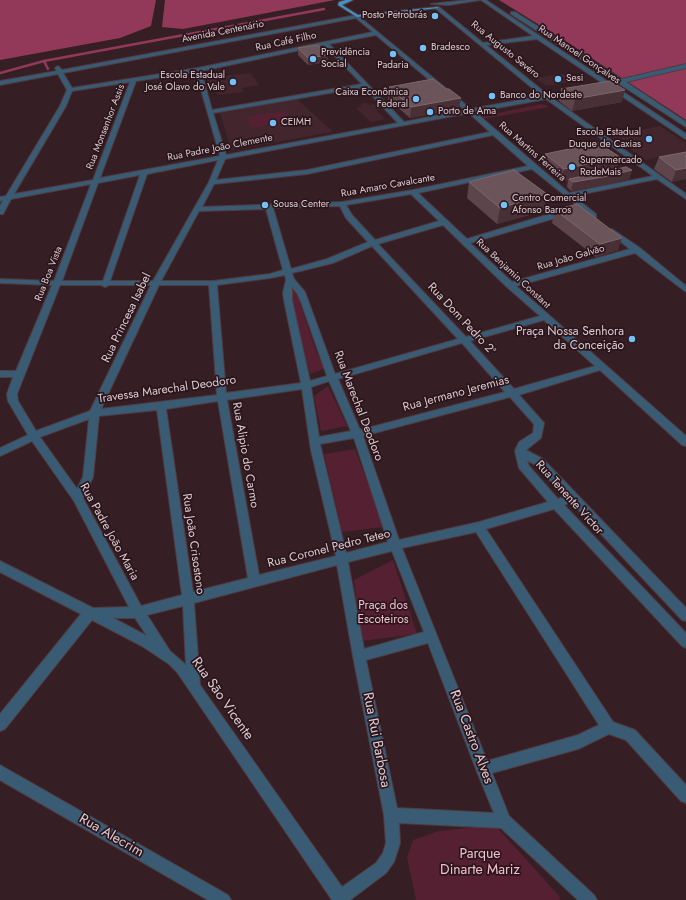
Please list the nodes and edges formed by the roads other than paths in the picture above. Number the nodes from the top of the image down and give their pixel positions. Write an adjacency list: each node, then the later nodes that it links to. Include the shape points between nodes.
1 (351, 0): 6 (main road, Rua Martins Ferreira, via 340,5)
2 (478, 0): 5 (street, Avenida Centenário)
3 (483, 0): 7 (street, Rua Manoel Gonçalves)
4 (493, 0): 8 (street, Rua Manoel Gonçalves)
5 (433, 4): 6 (main road, Avenida Centenário); 14 (street, Rua Augusto Sevéro)
6 (354, 15): 9 (street, Rua Martins Ferreira); 10 (street, Avenida Centenário); 11 (street, Avenida Centenário)
7 (518, 24): 8 (street); 12 (street, Rua Manoel Gonçalves)
8 (530, 24): 15 (street, Rua Manoel Gonçalves)
9 (377, 33): 13 (street, Rua Café Filho); 31 (street, Rua Martins Ferreira)
10 (239, 34): 11 (street); 18 (street, Avenida Centenário)
11 (245, 37): 18 (street, Avenida Centenário)
12 (537, 37): 14 (street); 16 (street, Rua Manoel Gonçalves)
13 (325, 43): 19 (street, Rua Café Filho); 24 (street)
14 (483, 44): 29 (street, Rua Augusto Sevéro)
15 (585, 58): 16 (street); 22 (street, Rua Manoel Gonçalves)
16 (570, 60): 25 (street, Rua Manoel Gonçalves)
17 (686, 66): 22 (street)
18 (59, 70): 20 (street, Avenida Centenário); 23 (street, Avenida Centenário); 27 (street)
19 (198, 70): 21 (street, Rua Café Filho); 30 (street)
20 (0, 79)
21 (134, 80): 27 (street, Rua Café Filho); 42 (street, Rua Monsenhor Assis)
22 (623, 81): 33 (street, Rua Manoel Gonçalves)
23 (0, 83)
24 (366, 85): 30 (street); 32 (street)
25 (608, 85): 26 (street); 35 (street, Rua Manoel Gonçalves)
26 (600, 87)
27 (70, 90): 48 (street)
28 (578, 91): 29 (street, Rua Padre João Clemente)
29 (547, 97): 31 (street, Rua Padre João Clemente); 38 (street, Rua Augusto Sevéro)
30 (211, 112): 36 (street)
31 (471, 112): 32 (street, Rua Padre João Clemente); 34 (street, Rua Martins Ferreira)
32 (403, 124): 36 (street, Rua Padre João Clemente)
33 (686, 124)
34 (495, 134): 37 (street, Rua Martins Ferreira); 43 (street, via 307,172)
35 (686, 137)
36 (223, 157): 40 (street, Rua Padre João Clemente); 43 (street, Rua Princesa Isabel)
37 (533, 167): 45 (street, Rua Martins Ferreira); 46 (street, Rua Amaro Cavalcante)
38 (645, 167): 39 (street); 41 (street, Rua Augusto Sevéro)
39 (638, 169)
40 (144, 173): 42 (street, Rua Padre João Clemente); 67 (street)
41 (658, 177): 47 (street); 49 (street, Rua Augusto Sevéro)
42 (96, 181): 48 (street, Rua Padre João Clemente); 65 (street, Rua Boa Vista)
43 (212, 182): 54 (street, Rua Princesa Isabel)
44 (563, 185): 45 (street)
45 (556, 186): 47 (street, Rua Martins Ferreira)
46 (413, 192): 51 (street, Rua Amaro Cavalcante); 56 (street, Rua Benjamin Constant)
47 (567, 196): 53 (street, Rua Martins Ferreira)
48 (9, 197): 50 (street, Rua Padre João Clemente); 55 (street)
49 (686, 197)
50 (0, 199)
51 (342, 204): 52 (street, Rua Amaro Cavalcante); 60 (street, Rua Dom Pedro 2ª)
52 (269, 208): 54 (street, Rua Amaro Cavalcante); 62 (street, Rua Marechal Deodoro)
53 (582, 208): 57 (street, Rua Martins Ferreira); 59 (street)
54 (196, 209): 64 (street, Rua Princesa Isabel)
55 (0, 212)
56 (444, 222): 59 (street, Rua Benjamin Constant); 60 (street)
57 (601, 222)
58 (607, 227): 61 (street)
59 (465, 242): 68 (street, Rua Benjamin Constant)
60 (373, 243): 62 (street); 71 (street, Rua Dom Pedro 2ª)
61 (637, 250): 68 (street, Rua João Galvão); 69 (street)
62 (289, 276): 66 (street); 75 (street, Rua Marechal Deodoro, via 301,292); 76 (street, Rua Marechal Deodoro, via 288,300)
63 (0, 281): 65 (street)
64 (156, 282): 66 (street); 67 (street); 80 (street, Rua Princesa Isabel)
65 (57, 283): 67 (street); 74 (street, Rua Boa Vista)
66 (213, 283): 78 (street, Rua Alipio do Carmo)
67 (105, 284)
68 (510, 286): 70 (street, Rua Benjamin Constant)
69 (686, 290)
70 (545, 318): 71 (street, Travessa Marechal Deodoro); 72 (street, Rua Benjamin Constant)
71 (465, 341): 75 (street, Travessa Marechal Deodoro); 77 (street, Rua Dom Pedro 2ª)
72 (602, 367): 77 (street, Rua Jermano Jeremias); 84 (street, Rua Benjamin Constant)
73 (0, 374): 74 (street)
74 (19, 374): 82 (street, Rua Padre João Maria, via 12,394 13,401)
75 (332, 377): 76 (street, Travessa Marechal Deodoro); 81 (street, Rua Marechal Deodoro)
76 (306, 384): 78 (street, Travessa Marechal Deodoro); 83 (street, Rua Marechal Deodoro)
77 (513, 393): 81 (street, Rua Jermano Jeremias); 85 (street, Rua Dom Pedro 2ª, via 539,423 538,435 523,445)
78 (222, 396): 79 (street, Travessa Marechal Deodoro); 94 (street, Rua Alipio do Carmo)
79 (161, 406): 80 (street, Travessa Marechal Deodoro); 96 (street, Rua João Crisostono)
80 (94, 413): 82 (street, Travessa Marechal Deodoro); 88 (street, Rua Princesa Isabel, via 88,477)
81 (356, 434): 83 (street, Rua Jermano Jeremias); 91 (street, Rua Marechal Deodoro)
82 (34, 436): 86 (street, Travessa Marechal Deodoro); 88 (street, Rua Padre João Maria)
83 (315, 441): 92 (street, Rua Marechal Deodoro)
84 (685, 441)
85 (520, 451): 87 (street, Rua Tenente Victor, via 539,462); 89 (street, Rua Tenente Victor, via 524,468)
86 (0, 452)
87 (574, 497): 89 (street, Rua Coronel Pedro Teteo); 95 (street, Rua Tenente Victor)
88 (78, 498): 98 (street, Rua Padre João Maria)
89 (556, 504): 90 (street, Rua Coronel Pedro Teteo); 97 (street, Rua Tenente Victor)
90 (479, 526): 91 (street, Rua Coronel Pedro Teteo); 107 (street)
91 (395, 545): 92 (street, Rua Coronel Pedro Teteo); 101 (street, Rua Castro Alves)
92 (342, 559): 94 (street, Rua Coronel Pedro Teteo); 104 (street, Rua Rui Barbosa)
93 (0, 566): 99 (street, Rua São Vicente)
94 (254, 582): 96 (street, Rua Coronel Pedro Teteo)
95 (662, 591): 97 (street); 100 (street, Rua Tenente Victor)
96 (188, 599): 98 (street, Rua Coronel Pedro Teteo); 105 (street, Rua João Crisostono)
97 (646, 600): 102 (street, Rua Tenente Victor)
98 (138, 612): 99 (street, Rua Coronel Pedro Teteo); 103 (street, Rua Padre João Maria)
99 (89, 614): 103 (street, Rua São Vicente, via 122,628); 106 (street)
100 (686, 616)
101 (432, 636): 104 (street); 108 (street, Rua Castro Alves)
102 (686, 642)
103 (167, 656): 105 (street, Rua São Vicente, via 181,668)
104 (359, 656): 111 (street, Rua Rui Barbosa)
105 (194, 686): 113 (street, Rua São Vicente)
106 (0, 724)
107 (608, 727): 108 (street, via 578,742); 110 (street, via 630,735)
108 (483, 769): 112 (street, Rua Castro Alves)
109 (0, 772): 115 (street, Rua Alecrim)
110 (686, 796)
111 (391, 815): 112 (street); 113 (street, Rua Rui Barbosa, via 393,843 386,862)
112 (504, 821): 114 (street, Rua Castro Alves)
113 (341, 899)
114 (586, 899)
115 (223, 900)

